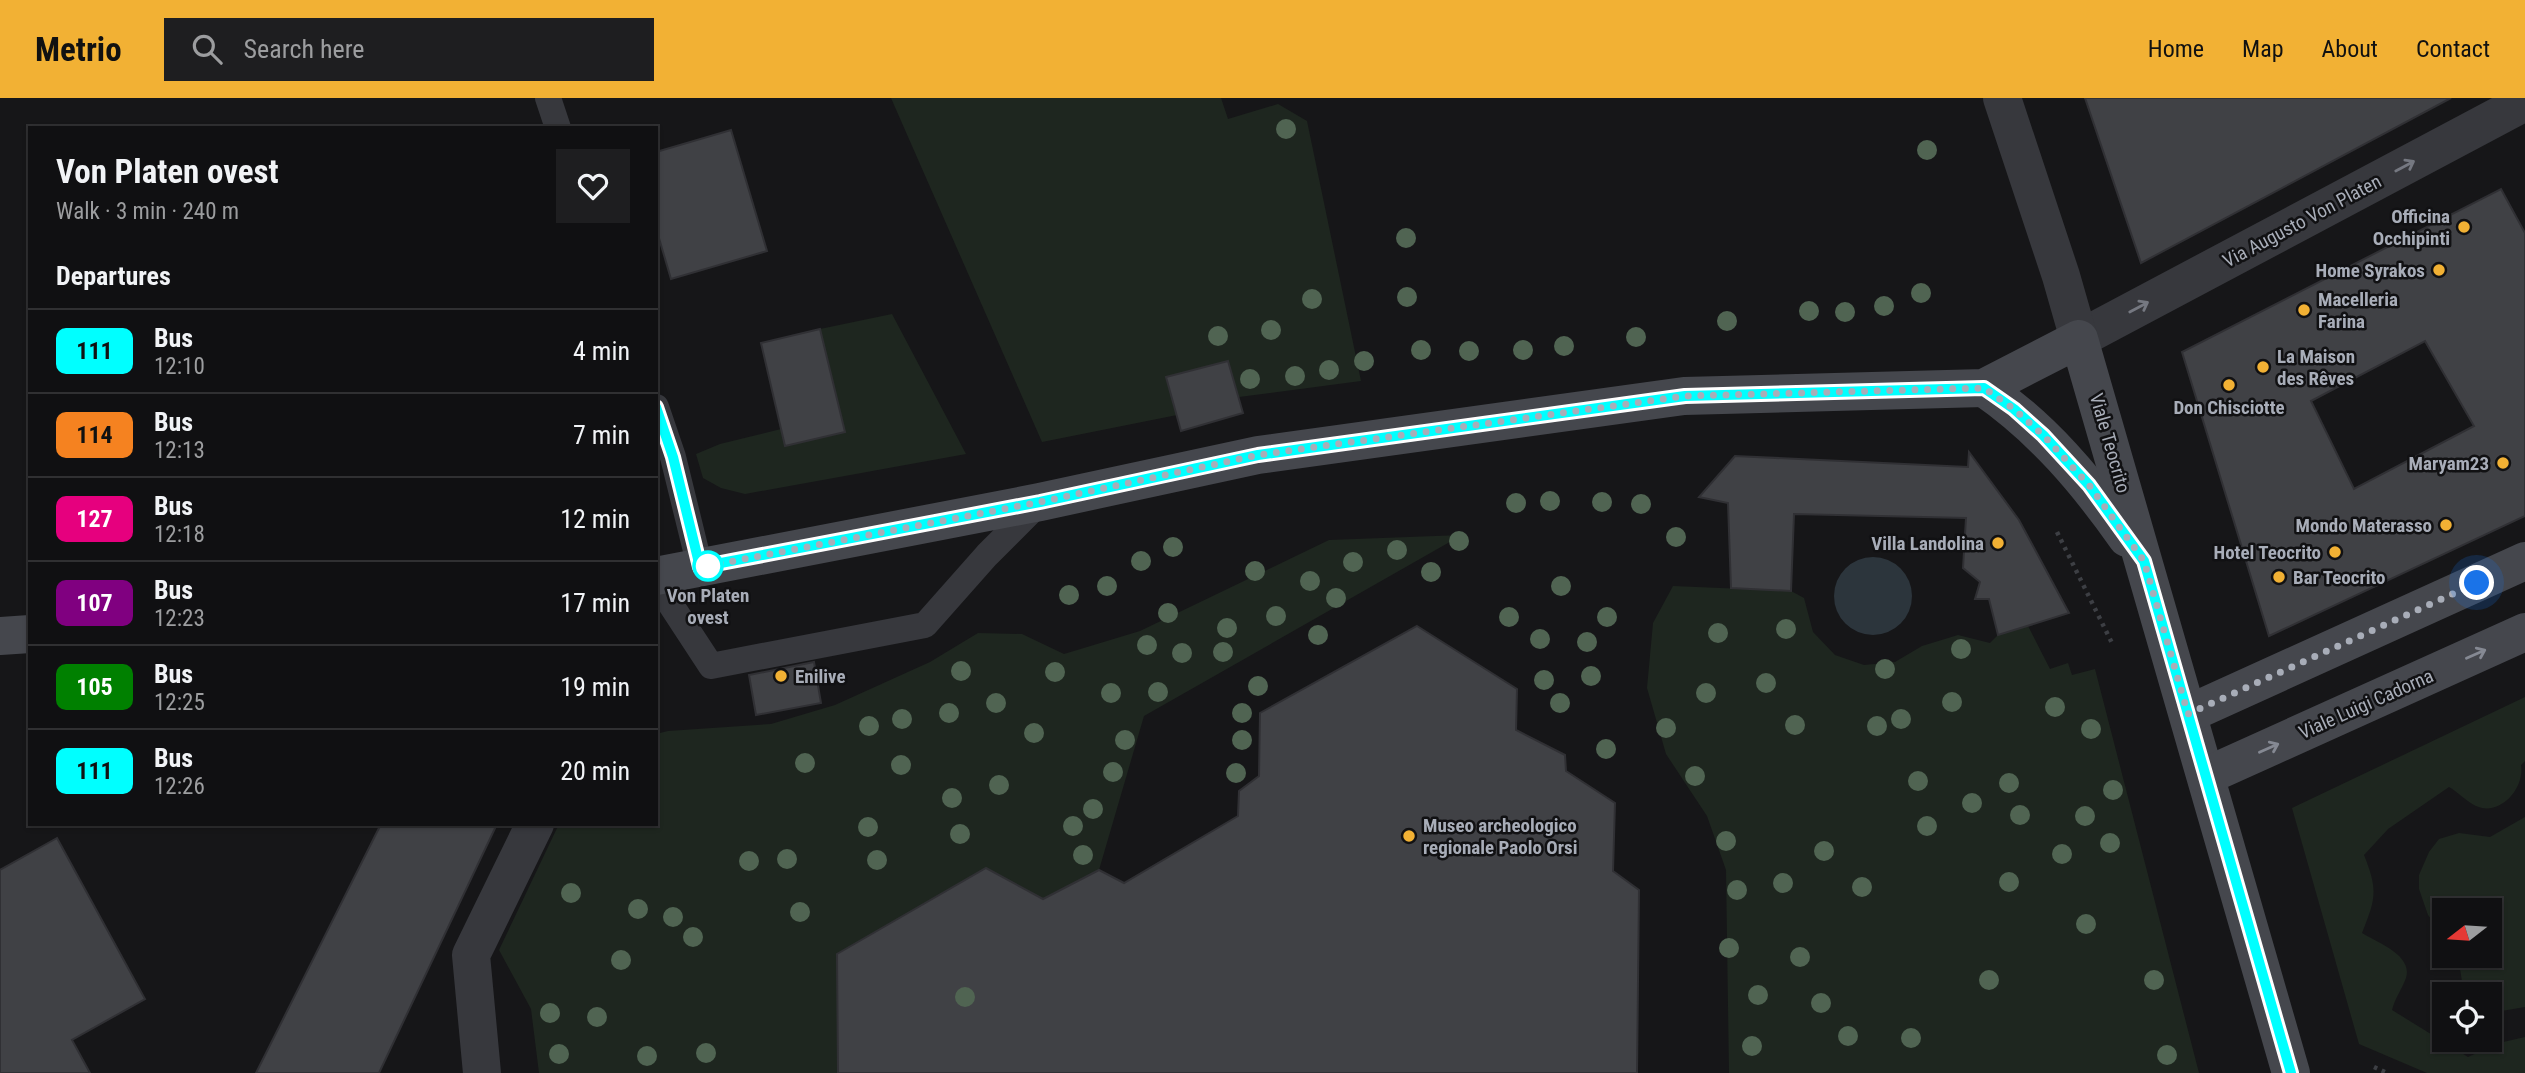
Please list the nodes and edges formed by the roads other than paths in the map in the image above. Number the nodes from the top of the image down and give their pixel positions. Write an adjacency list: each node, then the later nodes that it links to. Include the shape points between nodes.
1 (2002, 98): 3 (street, Viale Teocrito)
2 (2525, 102): 3 (street, Via Augusto Von Platen, one-way to 2)
3 (2079, 339): 4 (main road); 7 (main road, Viale Teocrito)
4 (1984, 388): 6 (main road, via 1685,396 1258,455); 7 (main road, via 2014,409 2089,485)
5 (658, 413): 9 (lane)
6 (1040, 502): 9 (main road); 11 (lane, via 925,625 711,666)
7 (2144, 561): 15 (main road, Viale Teocrito)
8 (2525, 561): 15 (main road)
9 (700, 567): 10 (main road)
10 (658, 576)
11 (658, 585)
12 (2525, 632): 16 (main road, Viale Luigi Cadorna, one-way to 12)
13 (28, 634): 14 (main road)
14 (0, 636)
15 (2188, 714): 16 (main road, Viale Teocrito)
16 (2206, 776): 19 (main road, Viale Teocrito)
17 (534, 826): 18 (street, via 471,955)
18 (482, 1073)
19 (2291, 1073)

